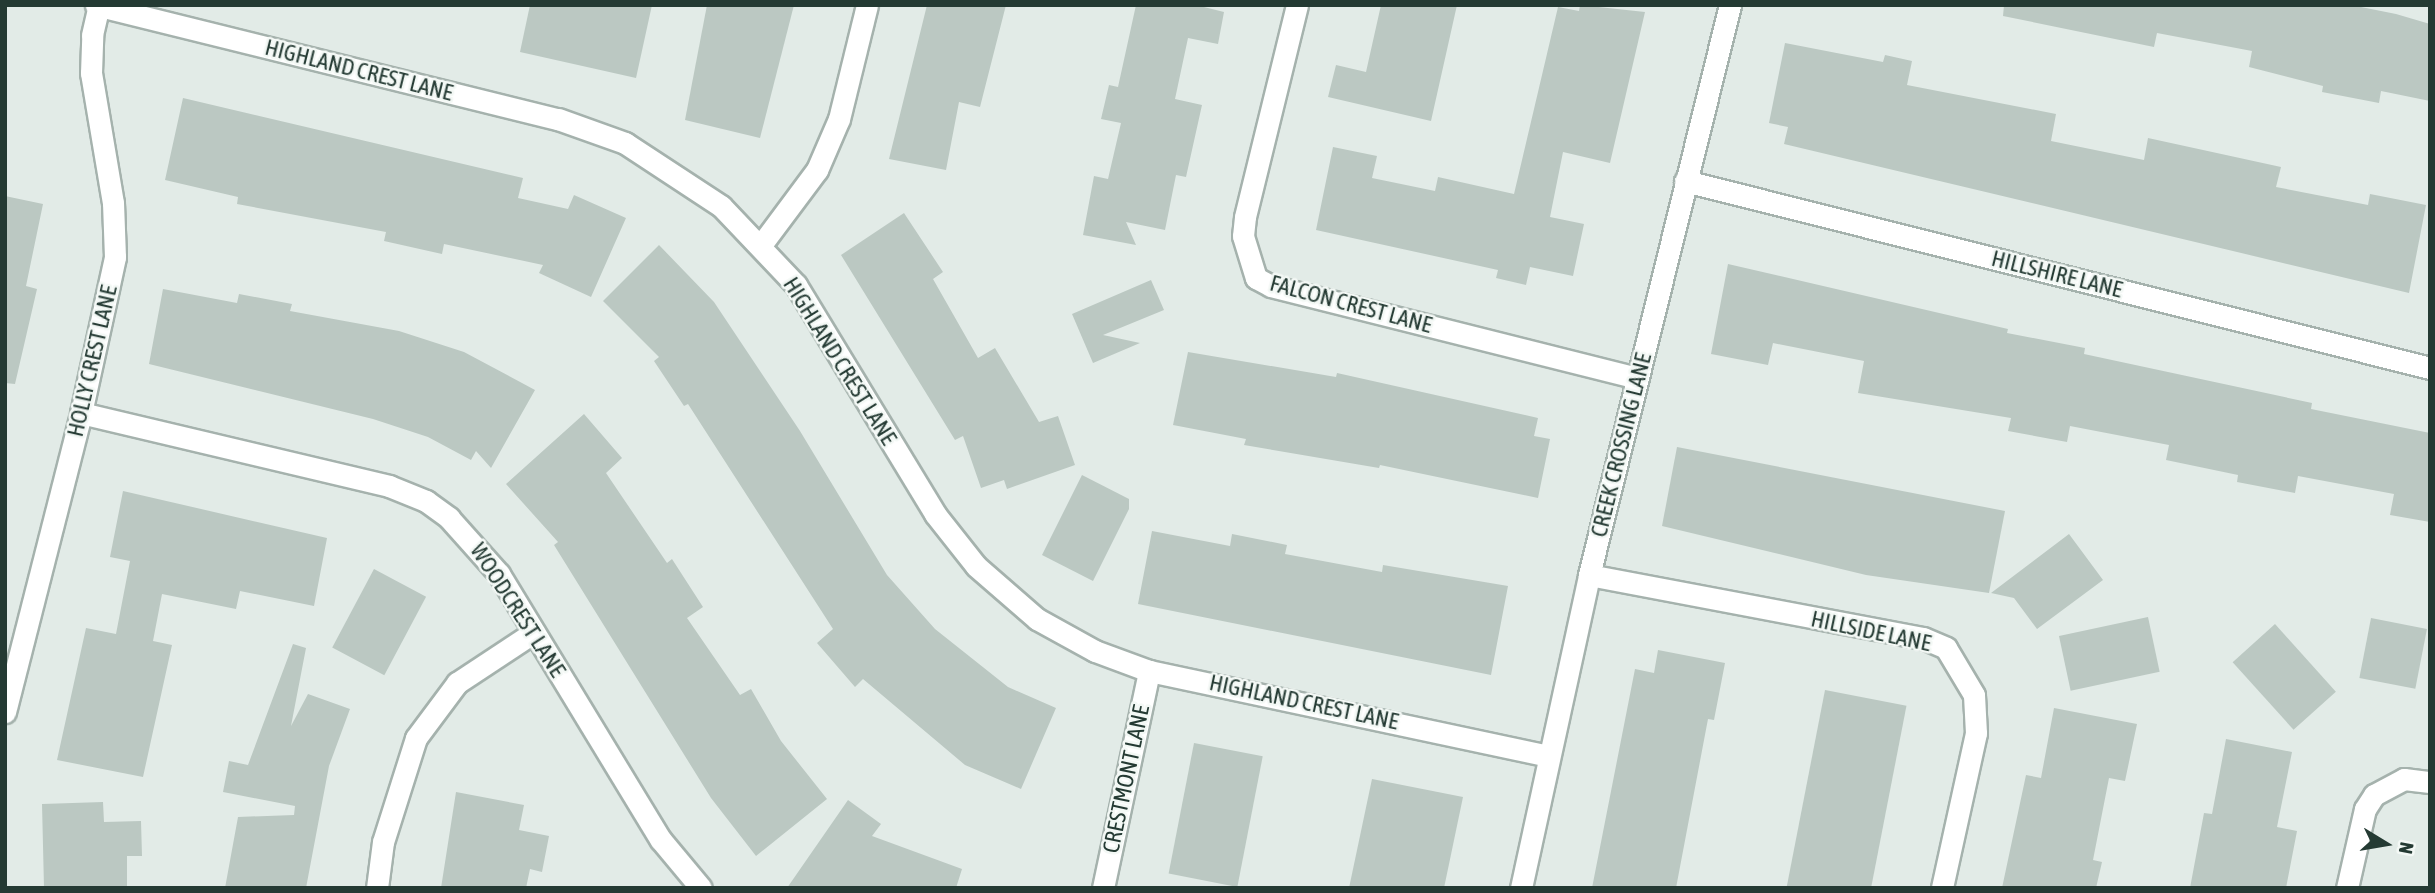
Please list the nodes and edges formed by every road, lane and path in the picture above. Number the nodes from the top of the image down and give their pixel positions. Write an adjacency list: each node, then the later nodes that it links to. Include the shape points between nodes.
1 (98, 5): 6 (street, HIGHLAND CREST LANE, via 558,119 603,135 678,174 721,206); 9 (street, HOLLY CREST LANE, via 91,73 117,234)
2 (867, 5): 6 (street, via 839,119 817,170)
3 (1297, 5): 8 (street, FALCON CREST LANE, via 1245,217 1243,236 1256,278 1280,288)
4 (1730, 5): 5 (street, CREEK CROSSING LANE)
5 (1685, 180): 7 (street, HILLSHIRE LANE); 8 (street, CREEK CROSSING LANE)
6 (761, 245): 12 (street, HIGHLAND CREST LANE, via 796,285 934,514 976,566 1004,595 1065,637)
7 (2430, 368)
8 (1637, 378): 10 (street, CREEK CROSSING LANE)
9 (81, 413): 11 (street, WOODCREST LANE, via 348,474 426,501 474,541); 13 (street, HOLLY CREST LANE)
10 (1590, 575): 14 (street, CREEK CROSSING LANE); 20 (street, HILLSIDE LANE, via 1923,638 1946,648 1974,695 1976,733)
11 (534, 632): 16 (street, via 457,683 423,727 395,798); 17 (street, WOODCREST LANE, via 661,840)
12 (1149, 671): 14 (street, HIGHLAND CREST LANE); 18 (street, CRESTMONT LANE)
13 (5, 712)
14 (1549, 756): 19 (street, CREEK CROSSING LANE)
15 (2430, 782): 21 (street, via 2404,779 2387,784 2365,809)
16 (377, 888)
17 (701, 888)
18 (1103, 888)
19 (1521, 888)
20 (1942, 888)
21 (2347, 888)

